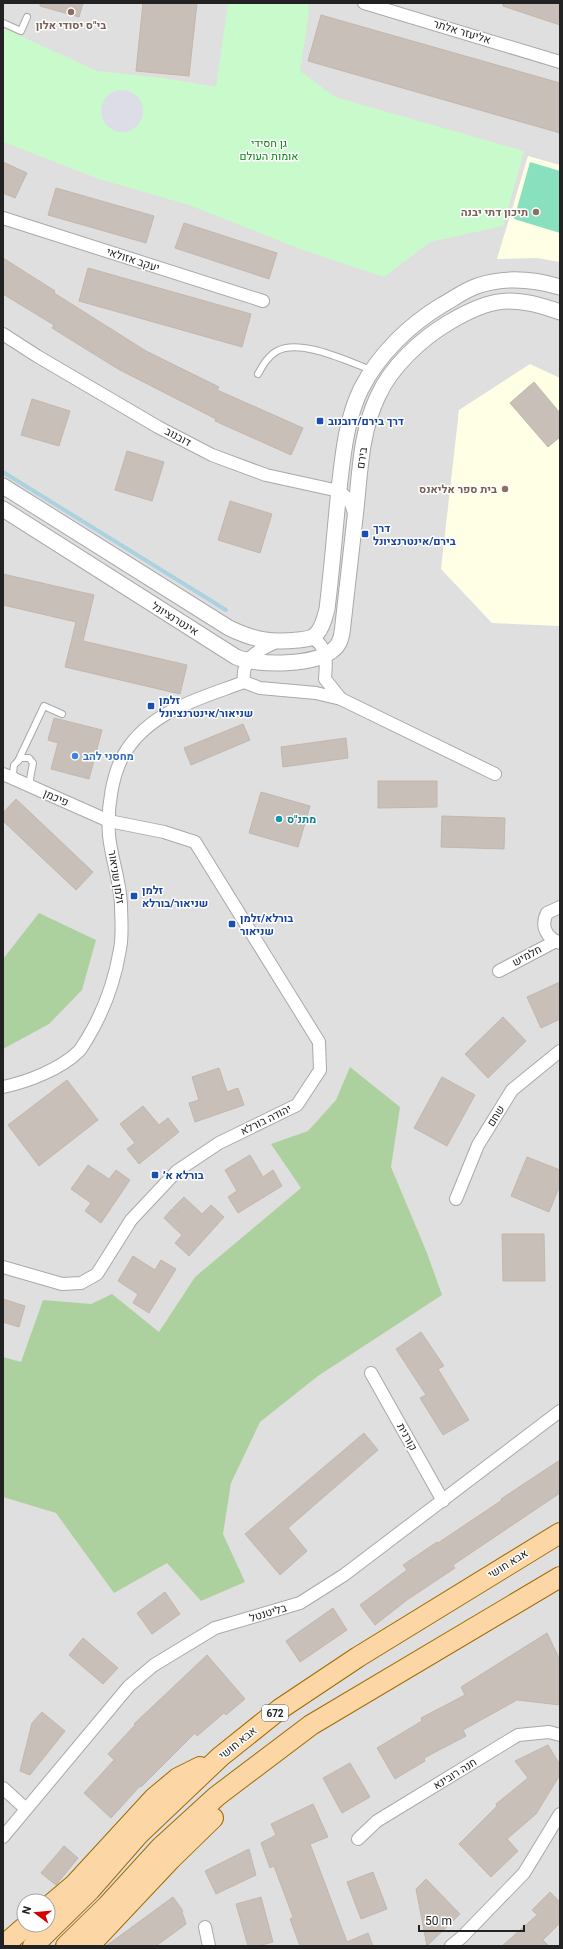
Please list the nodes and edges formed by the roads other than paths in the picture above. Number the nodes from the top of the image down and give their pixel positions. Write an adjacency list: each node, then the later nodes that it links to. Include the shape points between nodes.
1 (364, 3): 4 (street, אליעזר אלתר)
2 (27, 17): 3 (lane, via 21,31)
3 (3, 23)
4 (560, 62)
5 (3, 218): 7 (street, יעקב אזולאי)
6 (560, 287): 10 (street, בירם, via 522,280 476,286 428,314 395,342)
7 (263, 302)
8 (560, 312): 15 (street, בירם, via 523,301 483,304 440,328 409,354 390,376 378,396 368,424 361,457)
9 (3, 334): 13 (street, דובנוב, via 158,427 212,455 266,475)
10 (372, 370): 11 (lane, via 318,351 297,347 278,350); 13 (street, בירם, via 350,416)
11 (258, 374)
12 (3, 486): 17 (street, אינטרנציונל, via 229,628 254,639)
13 (339, 491): 15 (street, via 352,505); 16 (street, בירם, via 327,609 323,624)
14 (3, 509): 19 (street, אינטרנציונל)
15 (355, 517): 18 (street, בירם, via 342,633 339,643)
16 (312, 638): 17 (street, אינטרנציונל); 18 (street, via 321,645)
17 (276, 642): 19 (street)
18 (326, 654): 19 (street, בירם, via 312,660); 20 (street)
19 (246, 661): 21 (street)
20 (325, 679): 22 (street); 23 (street)
21 (244, 682): 22 (street, via 260,688); 30 (street, זלמן שניאור, via 174,709 134,740 114,776)
22 (316, 693): 23 (street)
23 (341, 699): 27 (street)
24 (62, 714): 25 (lane, via 44,706)
25 (18, 761): 28 (lane, via 13,772); 29 (lane, via 29,758 33,763)
26 (3, 774): 28 (street, פיכמן)
27 (496, 774)
28 (17, 780): 29 (street, פיכמן)
29 (31, 787): 30 (street, פיכמן)
30 (109, 821): 35 (street, זלמן שניאור, via 110,842 121,902 121,948 107,1000 79,1051 52,1070 21,1083); 37 (street, יהודה בורלא, via 164,832 195,842 319,1042 320,1070 297,1105 219,1143 177,1171 131,1220 97,1274 81,1283 62,1284)
31 (560, 907): 32 (street, חלמיש, via 547,914 544,925 545,932)
32 (558, 942): 33 (street, חלמיש)
33 (499, 972)
34 (560, 1051): 36 (street, שחם, via 512,1090 478,1145)
35 (3, 1087)
36 (456, 1199)
37 (3, 1267)
38 (371, 1373): 40 (street, קורנית)
39 (560, 1411): 40 (street, בליטנטל)
40 (443, 1501): 47 (street, בליטנטל, via 344,1575 300,1603 215,1628 154,1665 129,1686)
41 (560, 1533): 45 (main road, אבא חושי / 672, via 358,1656 280,1709)
42 (560, 1577): 43 (main road)
43 (311, 1725): 56 (main road, via 217,1796 160,1848 108,1906); 57 (main road, via 187,1843)
44 (560, 1735): 50 (street, חנה רובינא, via 549,1732 518,1734 377,1821)
45 (220, 1757): 51 (main road, via 178,1778 154,1798 74,1885); 55 (main road, אבא חושי / 672, via 139,1834 90,1890)
46 (3, 1788): 47 (street)
47 (26, 1809): 49 (street, בליטנטל)
48 (560, 1814): 59 (street, via 524,1873)
49 (3, 1837)
50 (358, 1839)
51 (56, 1900)
52 (205, 1927): 58 (street)
53 (18, 1933): 54 (main road)
54 (3, 1946)
55 (33, 1946)
56 (66, 1946)
57 (89, 1946)
58 (209, 1946)
59 (451, 1946)

